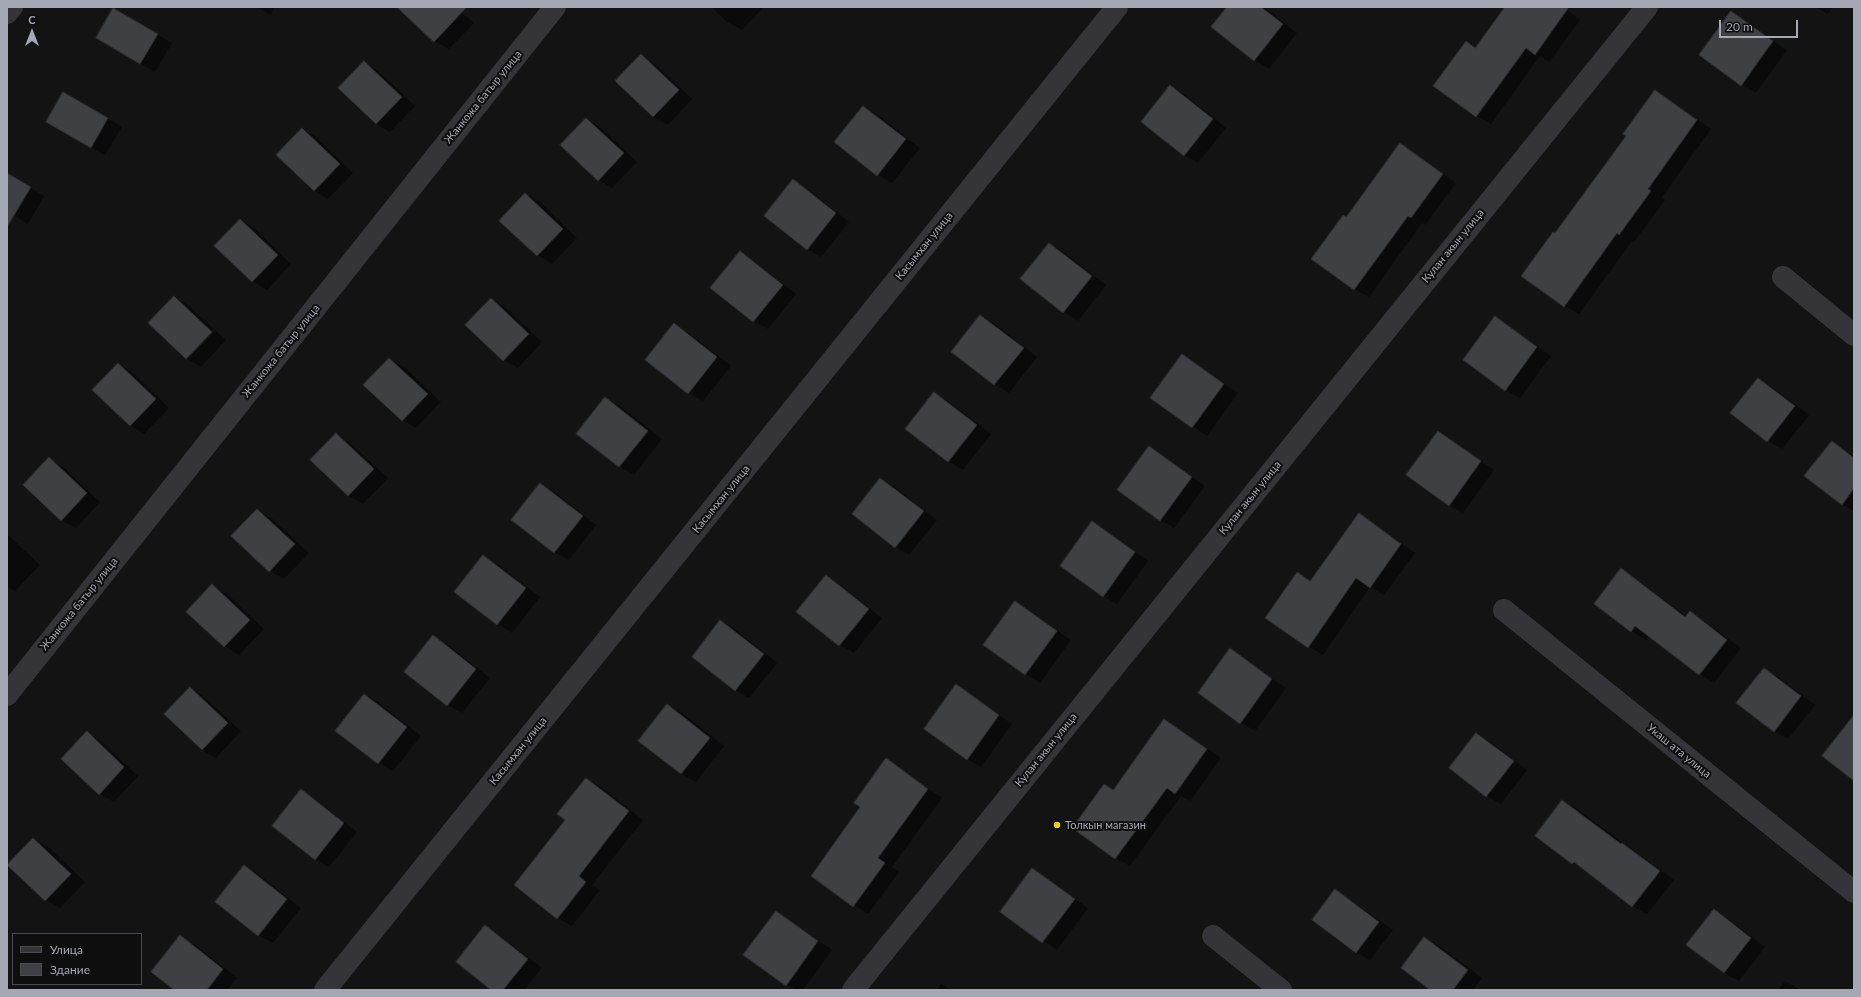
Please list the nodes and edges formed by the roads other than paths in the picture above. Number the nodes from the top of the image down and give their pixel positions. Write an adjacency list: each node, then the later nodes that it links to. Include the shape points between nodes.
1 (12, 7): 5 (street)
2 (555, 7): 9 (street, Жанкожа батыр улица)
3 (1117, 7): 12 (street, Касымхан улица)
4 (1646, 7): 13 (street, Кулан акын улица)
5 (7, 13)
6 (1783, 277): 7 (street)
7 (1854, 335)
8 (1504, 610): 10 (street, Укаш ата улица)
9 (7, 695)
10 (1854, 892)
11 (1213, 936): 14 (street)
12 (325, 990)
13 (853, 990)
14 (1281, 990)

